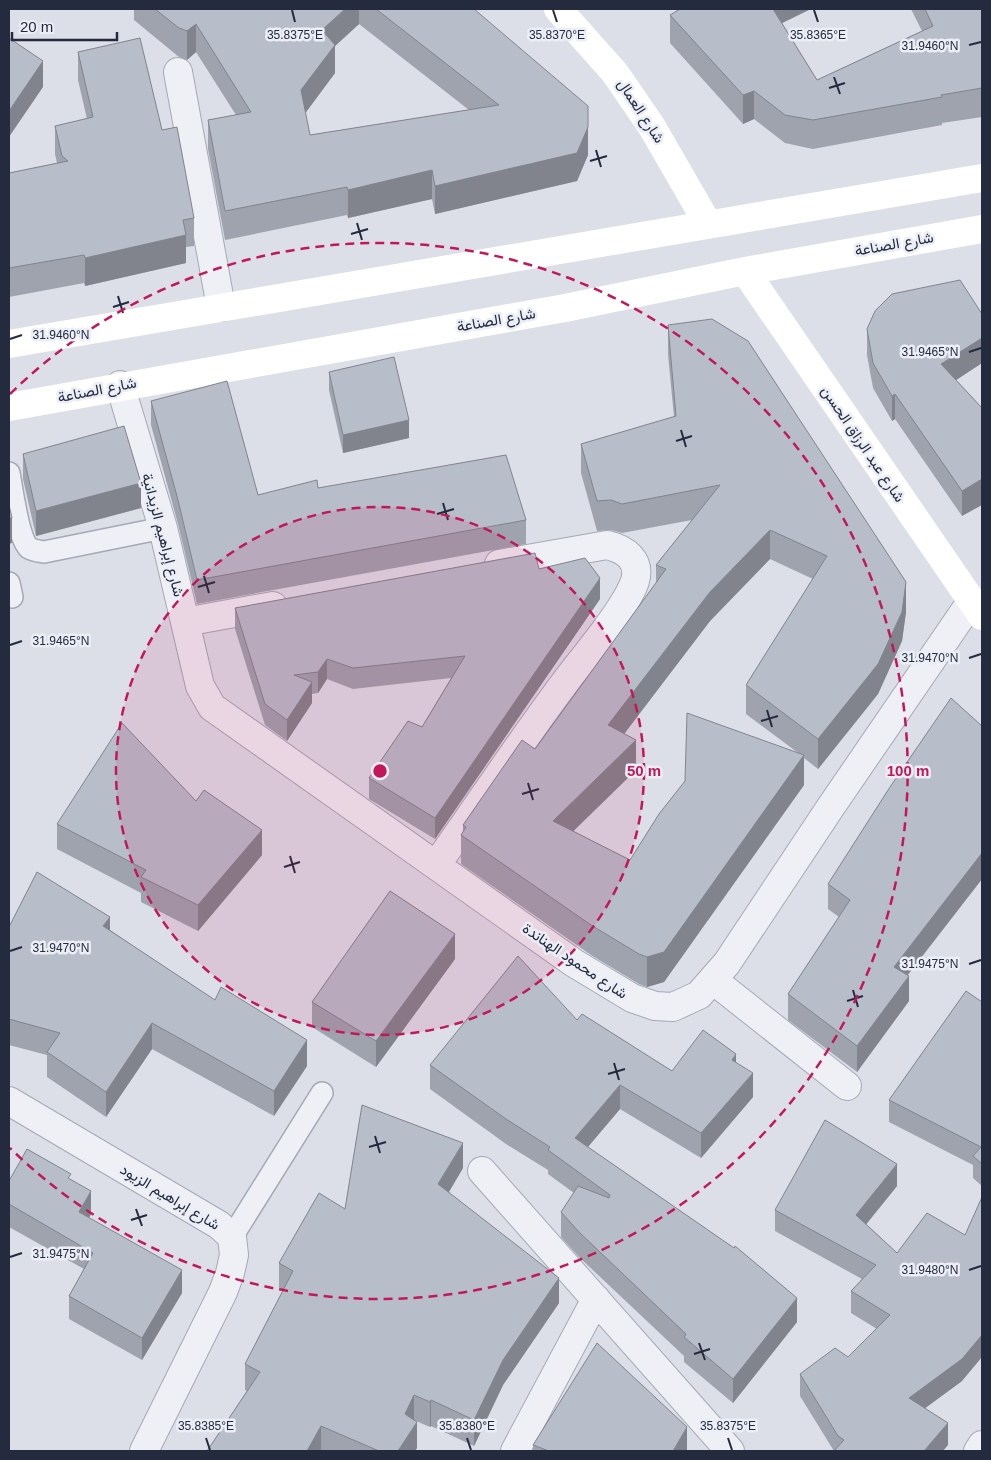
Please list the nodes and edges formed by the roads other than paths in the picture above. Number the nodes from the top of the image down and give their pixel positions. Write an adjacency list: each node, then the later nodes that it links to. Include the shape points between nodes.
1 (566, 11): 4 (main road, شارع العمال, via 652,127)
2 (178, 72): 7 (street)
3 (982, 178): 4 (main road)
4 (708, 224): 7 (main road)
5 (982, 228): 6 (main road, شارع الصناعة)
6 (746, 271): 9 (main road, شارع الصناعة, via 565,308); 15 (main road, شارع عبد الرزاق الحسن)
7 (221, 307): 8 (main road)
8 (9, 344)
9 (120, 385): 10 (main road, شارع الصناعة); 12 (street, شارع إبراهيم الزيدانية)
10 (9, 406)
11 (9, 473): 12 (lane, via 22,534 28,547 36,551)
12 (163, 528): 16 (street, شارع إبراهيم الزيدانية)
13 (470, 570): 18 (street, via 607,545 624,549 636,568 634,581 620,607)
14 (293, 602): 16 (street)
15 (977, 609): 19 (street, شارع محمود الهناندة)
16 (186, 622): 17 (street, شارع إبراهيم الزيدانية)
17 (200, 686): 18 (street, شارع محمود الهناندة, via 212,707)
18 (437, 864): 19 (street, شارع محمود الهناندة, via 574,963 632,998 655,1006 673,1007 699,996)
19 (713, 980): 20 (street)
20 (847, 1086)
21 (322, 1093): 24 (lane)
22 (9, 1100): 24 (street, شارع إبراهيم الزيود, via 219,1226)
23 (482, 1171): 25 (street)
24 (232, 1237): 27 (street, شارع إبراهيم الزيود, via 234,1255 223,1292)
25 (596, 1299): 28 (street); 29 (street)
26 (982, 1445): 30 (street)
27 (144, 1451)
28 (515, 1451)
29 (730, 1451)
30 (978, 1451)

